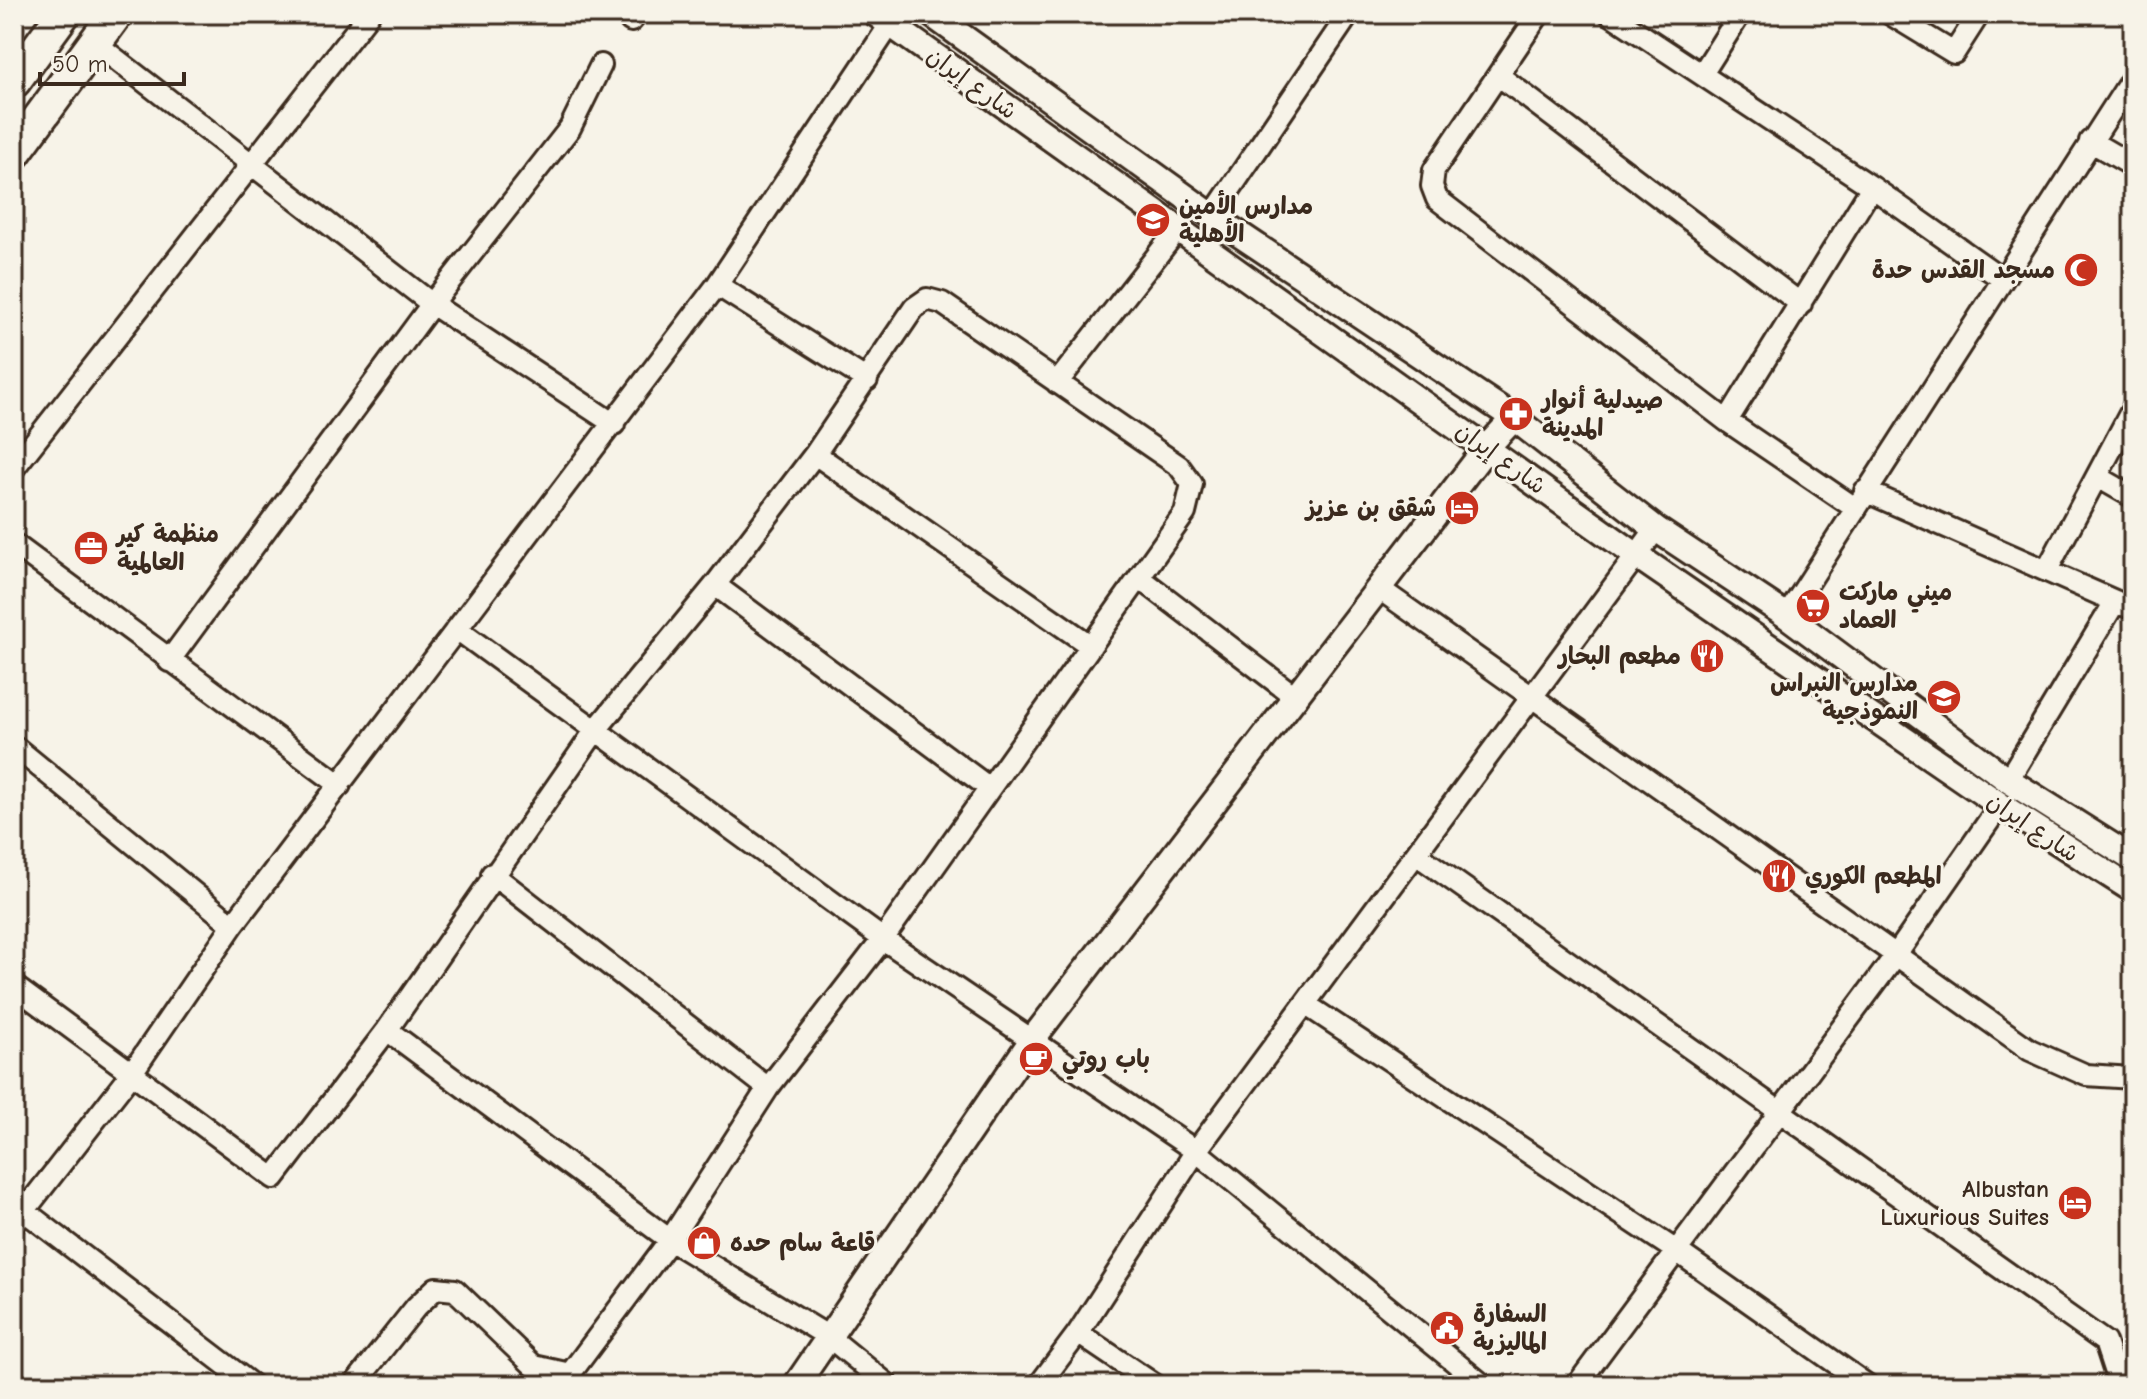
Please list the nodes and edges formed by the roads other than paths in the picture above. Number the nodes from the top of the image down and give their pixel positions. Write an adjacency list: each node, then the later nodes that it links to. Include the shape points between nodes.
1 (63, 14): 17 (main road)
2 (116, 14): 12 (main road)
3 (369, 14): 20 (street)
4 (931, 14): 23 (street, شارع إيران)
5 (1349, 14): 23 (street)
6 (1539, 14): 15 (street)
7 (1610, 14): 14 (street)
8 (1740, 14): 14 (street)
9 (1890, 14): 10 (street, via 1954,53)
10 (1979, 14)
11 (887, 17): 24 (street, شارع إيران); 26 (street)
12 (95, 43): 19 (main road); 20 (street)
13 (601, 65): 27 (street, via 570,128)
14 (1702, 74): 22 (street)
15 (1498, 75): 28 (street); 33 (street, via 1434,170 1437,199)
16 (2133, 77): 18 (street)
17 (14, 81)
18 (2090, 141): 21 (street); 25 (street)
19 (14, 153)
20 (250, 162): 27 (street); 37 (street)
21 (2133, 166)
22 (1872, 187): 25 (street); 28 (street)
23 (1212, 216): 24 (street); 32 (street, شارع إيران)
24 (1178, 229): 30 (street); 35 (street, شارع إيران)
25 (2001, 278): 40 (street)
26 (717, 285): 29 (street); 34 (street)
27 (432, 304): 34 (street); 52 (street)
28 (1801, 304): 33 (street)
29 (867, 380): 30 (street, via 914,308 927,299 942,303); 36 (street)
30 (1057, 383): 45 (street, via 1179,466 1192,484 1185,513)
31 (2133, 408): 38 (street)
32 (1514, 418): 35 (street); 41 (street, شارع إيران)
33 (1727, 421): 40 (street)
34 (614, 424): 50 (street)
35 (1487, 447): 43 (street, شارع إيران); 47 (street)
36 (815, 454): 46 (street); 51 (street)
37 (14, 468)
38 (2098, 477): 39 (street); 44 (street)
39 (2133, 497)
40 (1860, 500): 44 (street); 49 (street)
41 (1656, 529): 43 (street); 49 (street, شارع إيران)
42 (14, 544): 52 (street)
43 (1637, 556): 53 (street); 60 (street, شارع إيران)
44 (2047, 570): 48 (street)
45 (1140, 578): 51 (street); 54 (street)
46 (715, 585): 55 (street); 59 (street)
47 (1381, 590): 53 (street); 54 (street)
48 (2124, 605): 57 (street)
49 (1787, 616): 57 (street, شارع إيران)
50 (458, 630): 55 (street); 58 (street)
51 (1091, 646): 59 (street)
52 (169, 661): 58 (street)
53 (1533, 696): 61 (street); 67 (street)
54 (1297, 698): 71 (street)
55 (595, 731): 63 (street); 66 (street)
56 (14, 746): 65 (street)
57 (2008, 780): 62 (street, شارع إيران)
58 (340, 785): 65 (street)
59 (988, 787): 66 (street)
60 (2000, 805): 64 (street, شارع إيران); 67 (street)
61 (1416, 854): 69 (street); 75 (street)
62 (2133, 859)
63 (492, 874): 70 (street); 74 (street)
64 (2133, 890)
65 (233, 925): 72 (street)
66 (883, 939): 71 (street); 74 (street)
67 (1896, 955): 73 (street, via 2030,1050 2086,1075); 75 (street)
68 (14, 986): 72 (street)
69 (1305, 1004): 76 (street); 79 (street)
70 (387, 1030): 72 (street, via 274,1178); 78 (street)
71 (1032, 1040): 76 (street); 81 (street)
72 (131, 1074): 77 (street)
73 (2133, 1078)
74 (768, 1088): 78 (street)
75 (1781, 1112): 79 (street); 91 (street, via 2105,1342)
76 (1196, 1151): 80 (street); 88 (street)
77 (17, 1213): 82 (street)
78 (670, 1240): 81 (street); 83 (street, via 570,1374 534,1366 455,1290 436,1288)
79 (1678, 1252): 89 (street); 90 (street)
80 (1078, 1333): 86 (street); 87 (street)
81 (829, 1337): 84 (street); 85 (street)
82 (252, 1385)
83 (354, 1385)
84 (796, 1385)
85 (888, 1385)
86 (1039, 1385)
87 (1155, 1385)
88 (1483, 1385)
89 (1577, 1385)
90 (1867, 1385)
91 (2119, 1385)

